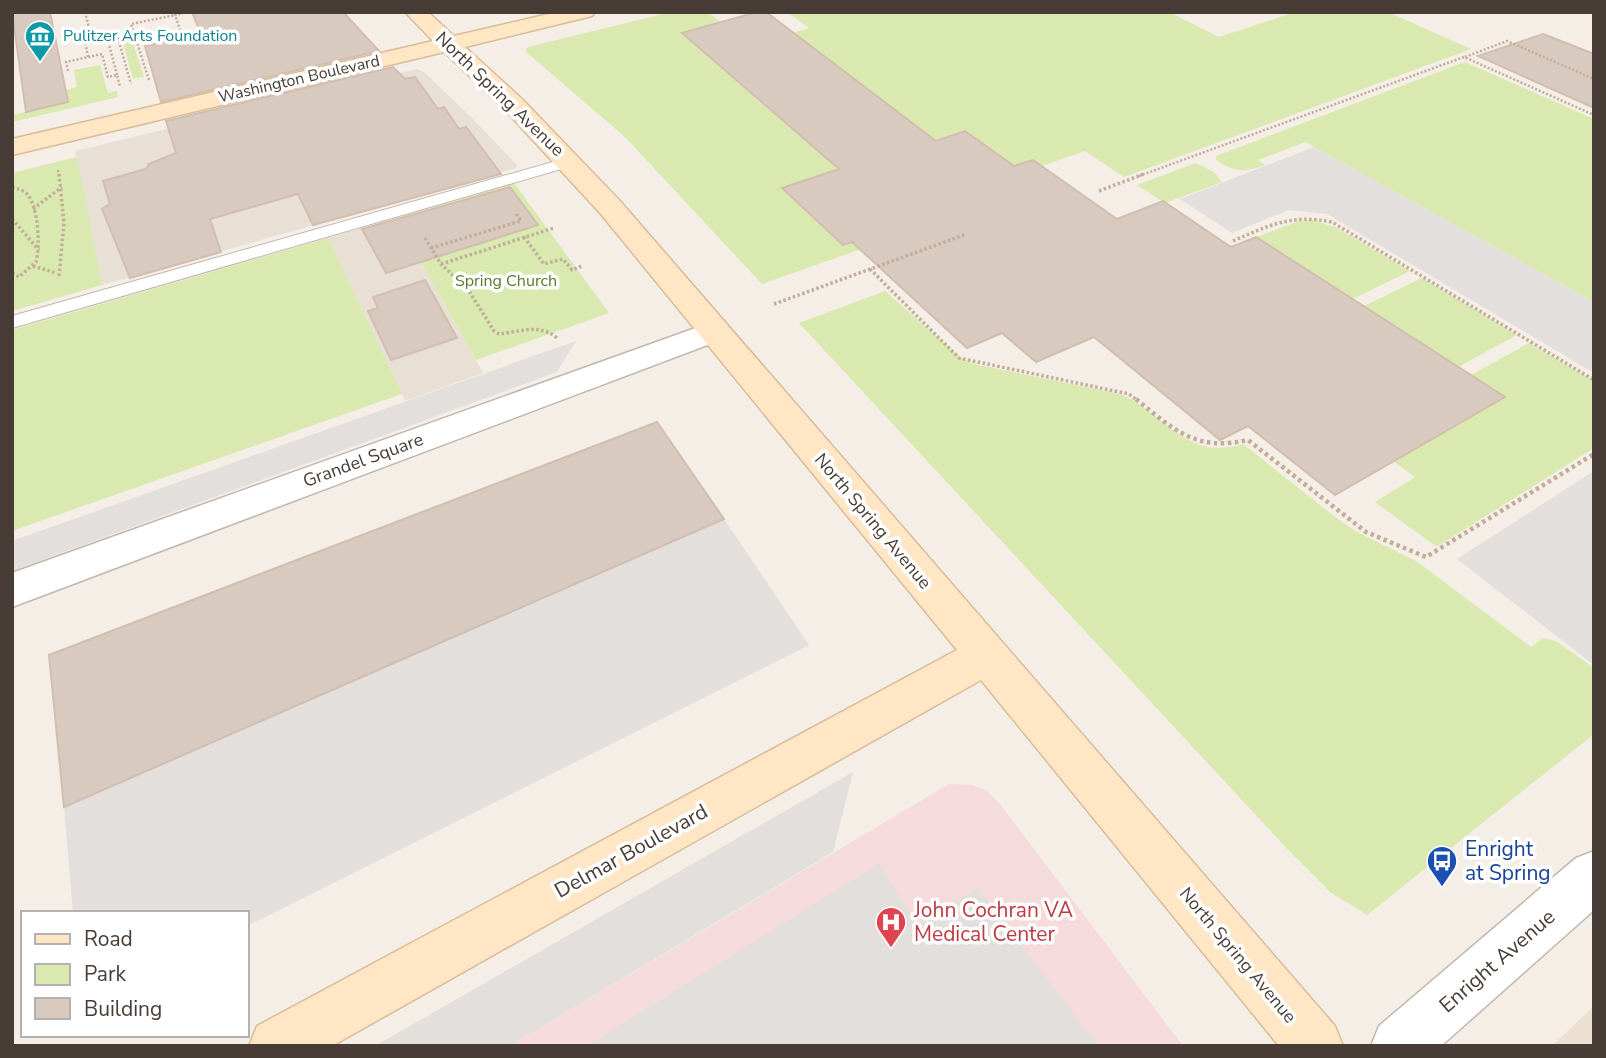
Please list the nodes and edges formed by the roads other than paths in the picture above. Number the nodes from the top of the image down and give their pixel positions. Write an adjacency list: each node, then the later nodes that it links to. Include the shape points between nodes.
1 (415, 12): 3 (street, North Spring Avenue)
2 (585, 12): 3 (street, Washington Boulevard)
3 (449, 44): 4 (street, Washington Boulevard); 5 (street, North Spring Avenue)
4 (12, 146)
5 (570, 162): 6 (lane); 7 (street, North Spring Avenue)
6 (12, 321)
7 (715, 331): 8 (street, Grandel Square); 9 (street, North Spring Avenue)
8 (12, 590)
9 (985, 656): 11 (street, Delmar Boulevard); 12 (street, North Spring Avenue)
10 (1594, 876): 13 (street, Enright Avenue)
11 (277, 1046)
12 (1315, 1046)
13 (1399, 1046)

